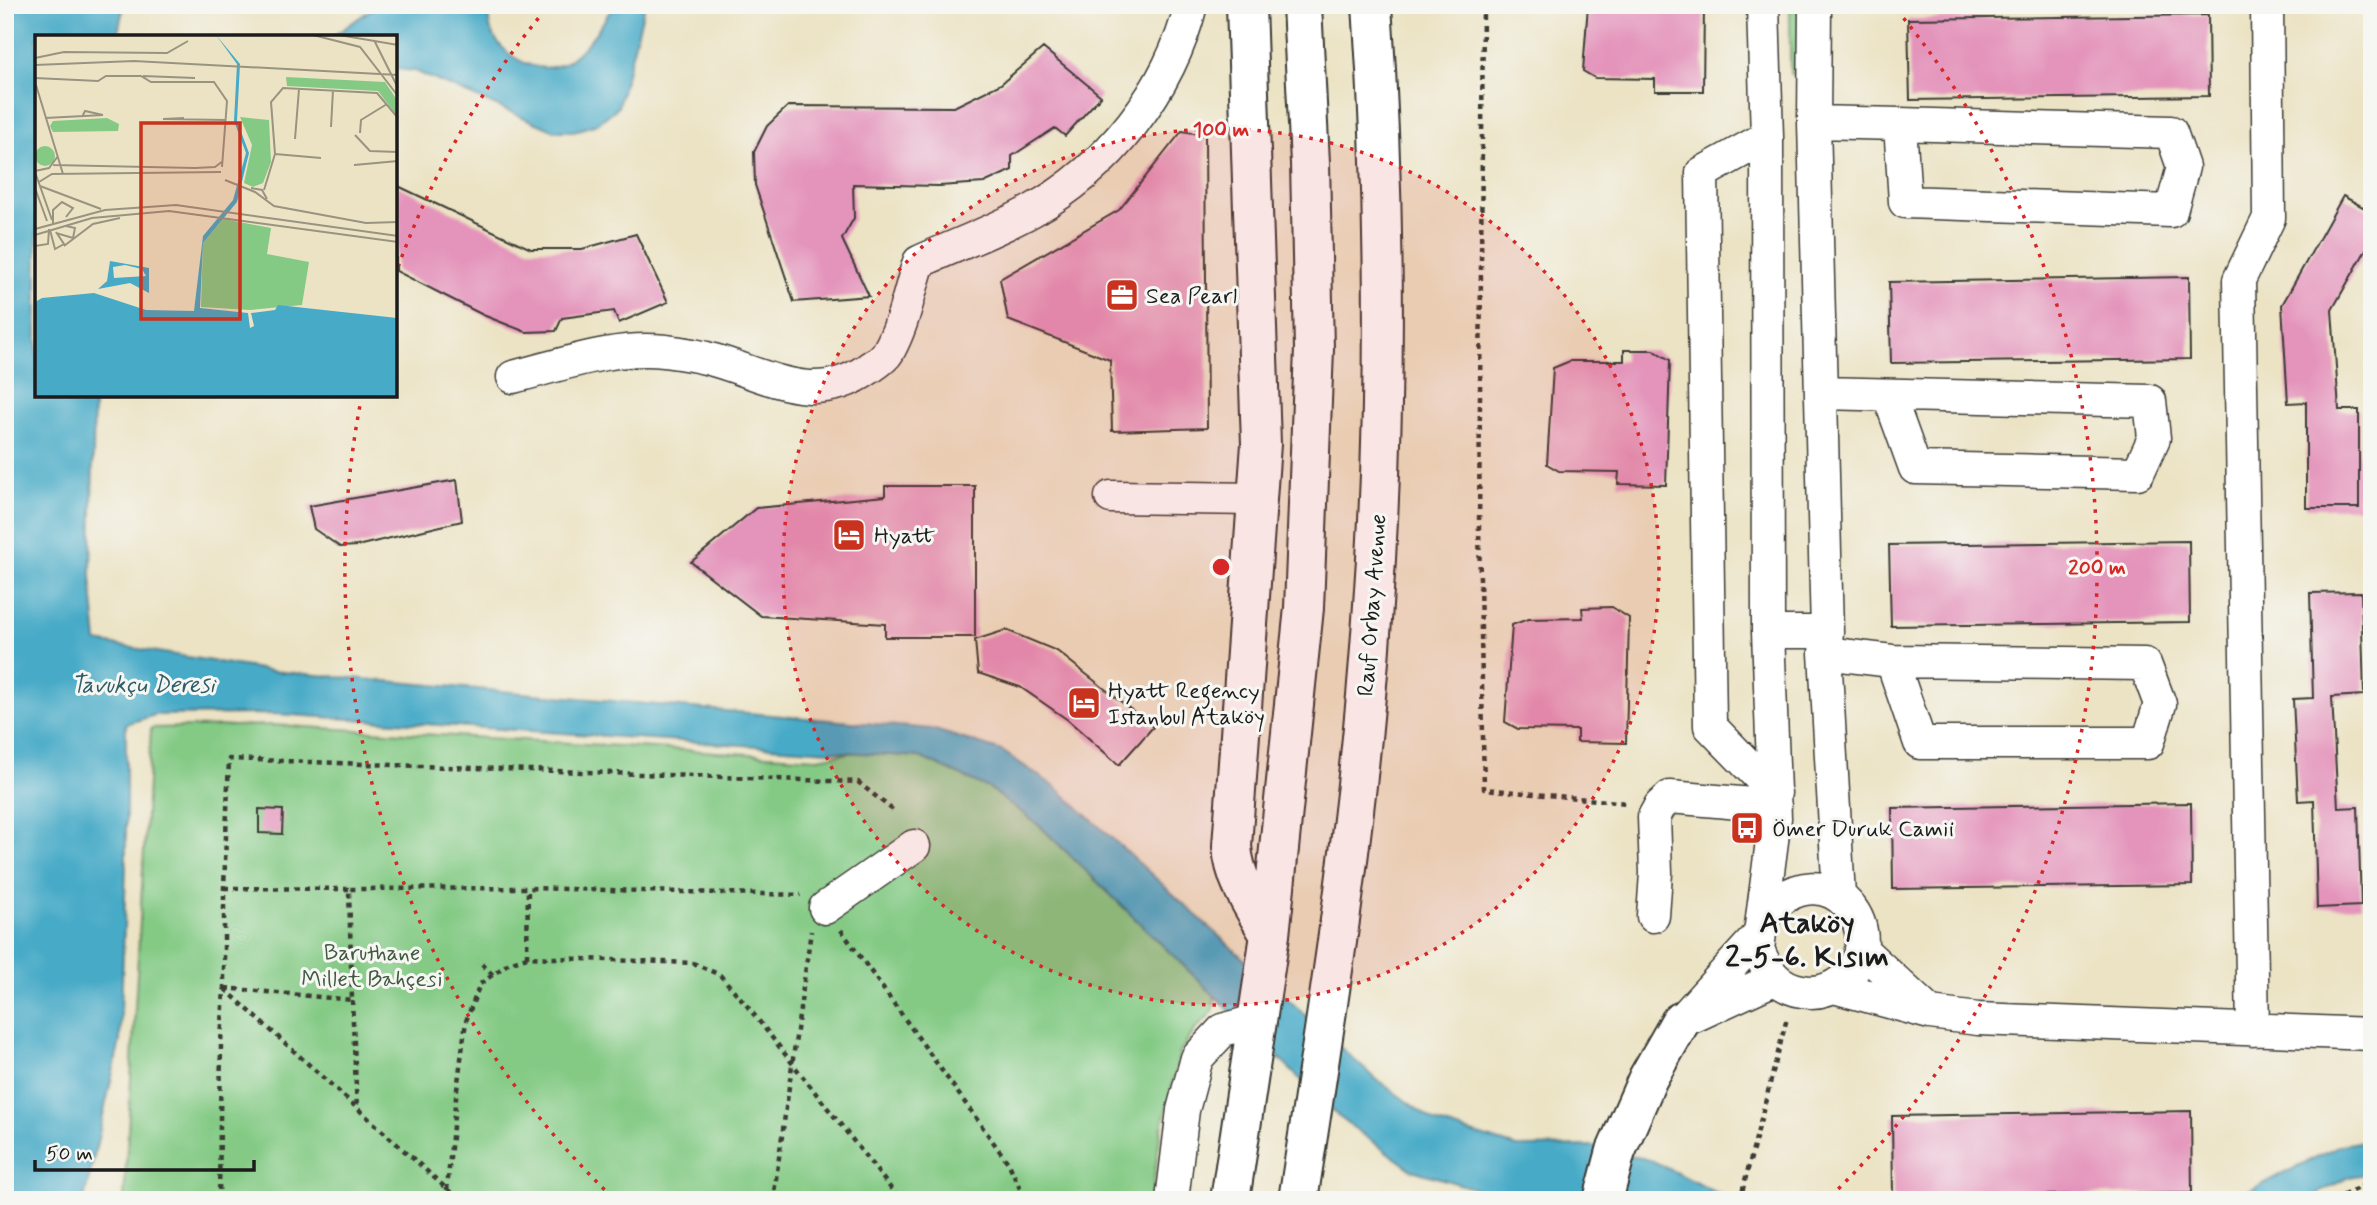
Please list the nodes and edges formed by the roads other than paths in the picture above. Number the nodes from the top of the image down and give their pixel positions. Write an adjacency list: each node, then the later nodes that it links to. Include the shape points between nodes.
1 (1191, 5): 12 (street, via 1158,86 1112,148 1033,210 919,262 902,325 886,355 863,373 832,387 798,387 717,361 647,350)
2 (1246, 5): 16 (main road, via 1261,444)
3 (1302, 5): 26 (main road, via 1314,349 1310,468 1304,608)
4 (1372, 5): 37 (main road, Rauf Orbay Avenue, via 1381,188 1378,526 1337,951)
5 (1763, 5): 11 (street)
6 (1815, 5): 8 (street)
7 (2267, 7): 33 (street, via 2269,218 2239,280)
8 (1814, 87): 9 (street); 11 (street)
9 (1814, 122): 10 (street); 13 (street)
10 (1900, 124): 10 (street, via 1905,202 2171,211 2183,167 2171,132)
11 (1766, 127): 17 (street); 20 (street, via 1702,173 1710,726)
12 (513, 377)
13 (1821, 393): 14 (street); 18 (street)
14 (1889, 396): 14 (street, via 1915,468 2138,473 2154,438 2150,401)
15 (1111, 497): 16 (street)
16 (1257, 499): 26 (main road, via 1232,846 1243,888)
17 (1768, 632): 18 (street); 20 (street)
18 (1826, 643): 19 (street); 22 (street)
19 (1892, 661): 19 (street, via 1920,743 2148,743 2160,704 2144,664)
20 (1775, 800): 24 (street, via 1670,797 1660,806 1654,817); 25 (street)
21 (914, 846): 23 (street)
22 (1839, 896): 25 (street, via 1822,889 1790,892); 27 (street, via 1858,919)
23 (820, 902)
24 (1653, 916)
25 (1761, 925): 28 (street, via 1758,948 1764,965); 32 (street)
26 (1270, 934): 31 (main road)
27 (1861, 948): 29 (street, via 1857,964); 30 (street)
28 (1784, 984): 29 (street, via 1822,991); 32 (street)
29 (1834, 986): 30 (street)
30 (1930, 1013): 33 (street)
31 (1258, 1020): 35 (street, via 1223,1030 1197,1058 1182,1110); 36 (main road)
32 (1680, 1022): 38 (main road, via 1648,1078 1616,1151)
33 (2253, 1030): 34 (street)
34 (2372, 1034)
35 (1172, 1200)
36 (1230, 1200)
37 (1298, 1200)
38 (1603, 1200)

